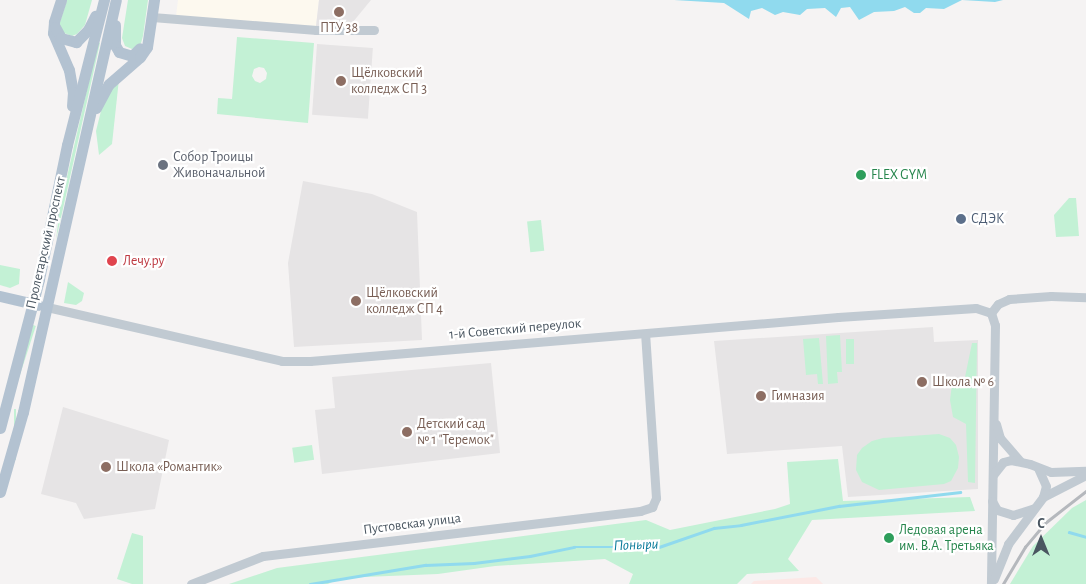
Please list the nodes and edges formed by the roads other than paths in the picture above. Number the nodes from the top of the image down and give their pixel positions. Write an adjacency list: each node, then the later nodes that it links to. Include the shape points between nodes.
1 (61, 0): 6 (main road)
2 (100, 0): 6 (main road, via 88,30 79,40 69,42 61,38)
3 (104, 0): 9 (main road, Пролетарский проспект)
4 (118, 0): 7 (main road, via 114,39 119,52 128,56 136,53); 10 (main road, Пролетарский проспект)
5 (154, 0): 7 (main road)
6 (54, 22): 9 (main road, via 54,38 71,80)
7 (152, 23): 8 (street); 10 (main road, via 145,50 105,90)
8 (374, 30)
9 (72, 123): 13 (main road, Пролетарский проспект)
10 (89, 126): 14 (main road, Пролетарский проспект)
11 (0, 296): 13 (main road)
12 (1086, 297): 15 (street, via 1009,299)
13 (33, 304): 14 (main road); 17 (main road, Пролетарский проспект)
14 (47, 307): 16 (street, 1-й Советский переулок, via 282,361); 18 (main road, Пролетарский проспект)
15 (990, 313): 16 (street, 1-й Советский переулок, via 976,308); 19 (street, via 995,325)
16 (645, 334): 29 (street, Пустовская улица, via 656,498 652,507 263,556)
17 (6, 407): 18 (main road, via 16,403); 20 (main road, Пролетарский проспект)
18 (23, 412): 25 (main road, Пролетарский проспект)
19 (994, 414): 21 (street, via 1000,438); 24 (street)
20 (0, 428)
21 (1021, 462): 22 (street); 24 (street, via 1003,462)
22 (1038, 468): 23 (street, via 1051,472); 27 (street, via 1046,486)
23 (1086, 473): 27 (street)
24 (992, 477): 26 (street)
25 (0, 492)
26 (992, 497): 28 (street, via 997,510 1013,515); 30 (street)
27 (1043, 497): 28 (street)
28 (1035, 508): 30 (street, via 1008,544)
29 (191, 584)
30 (992, 584)

